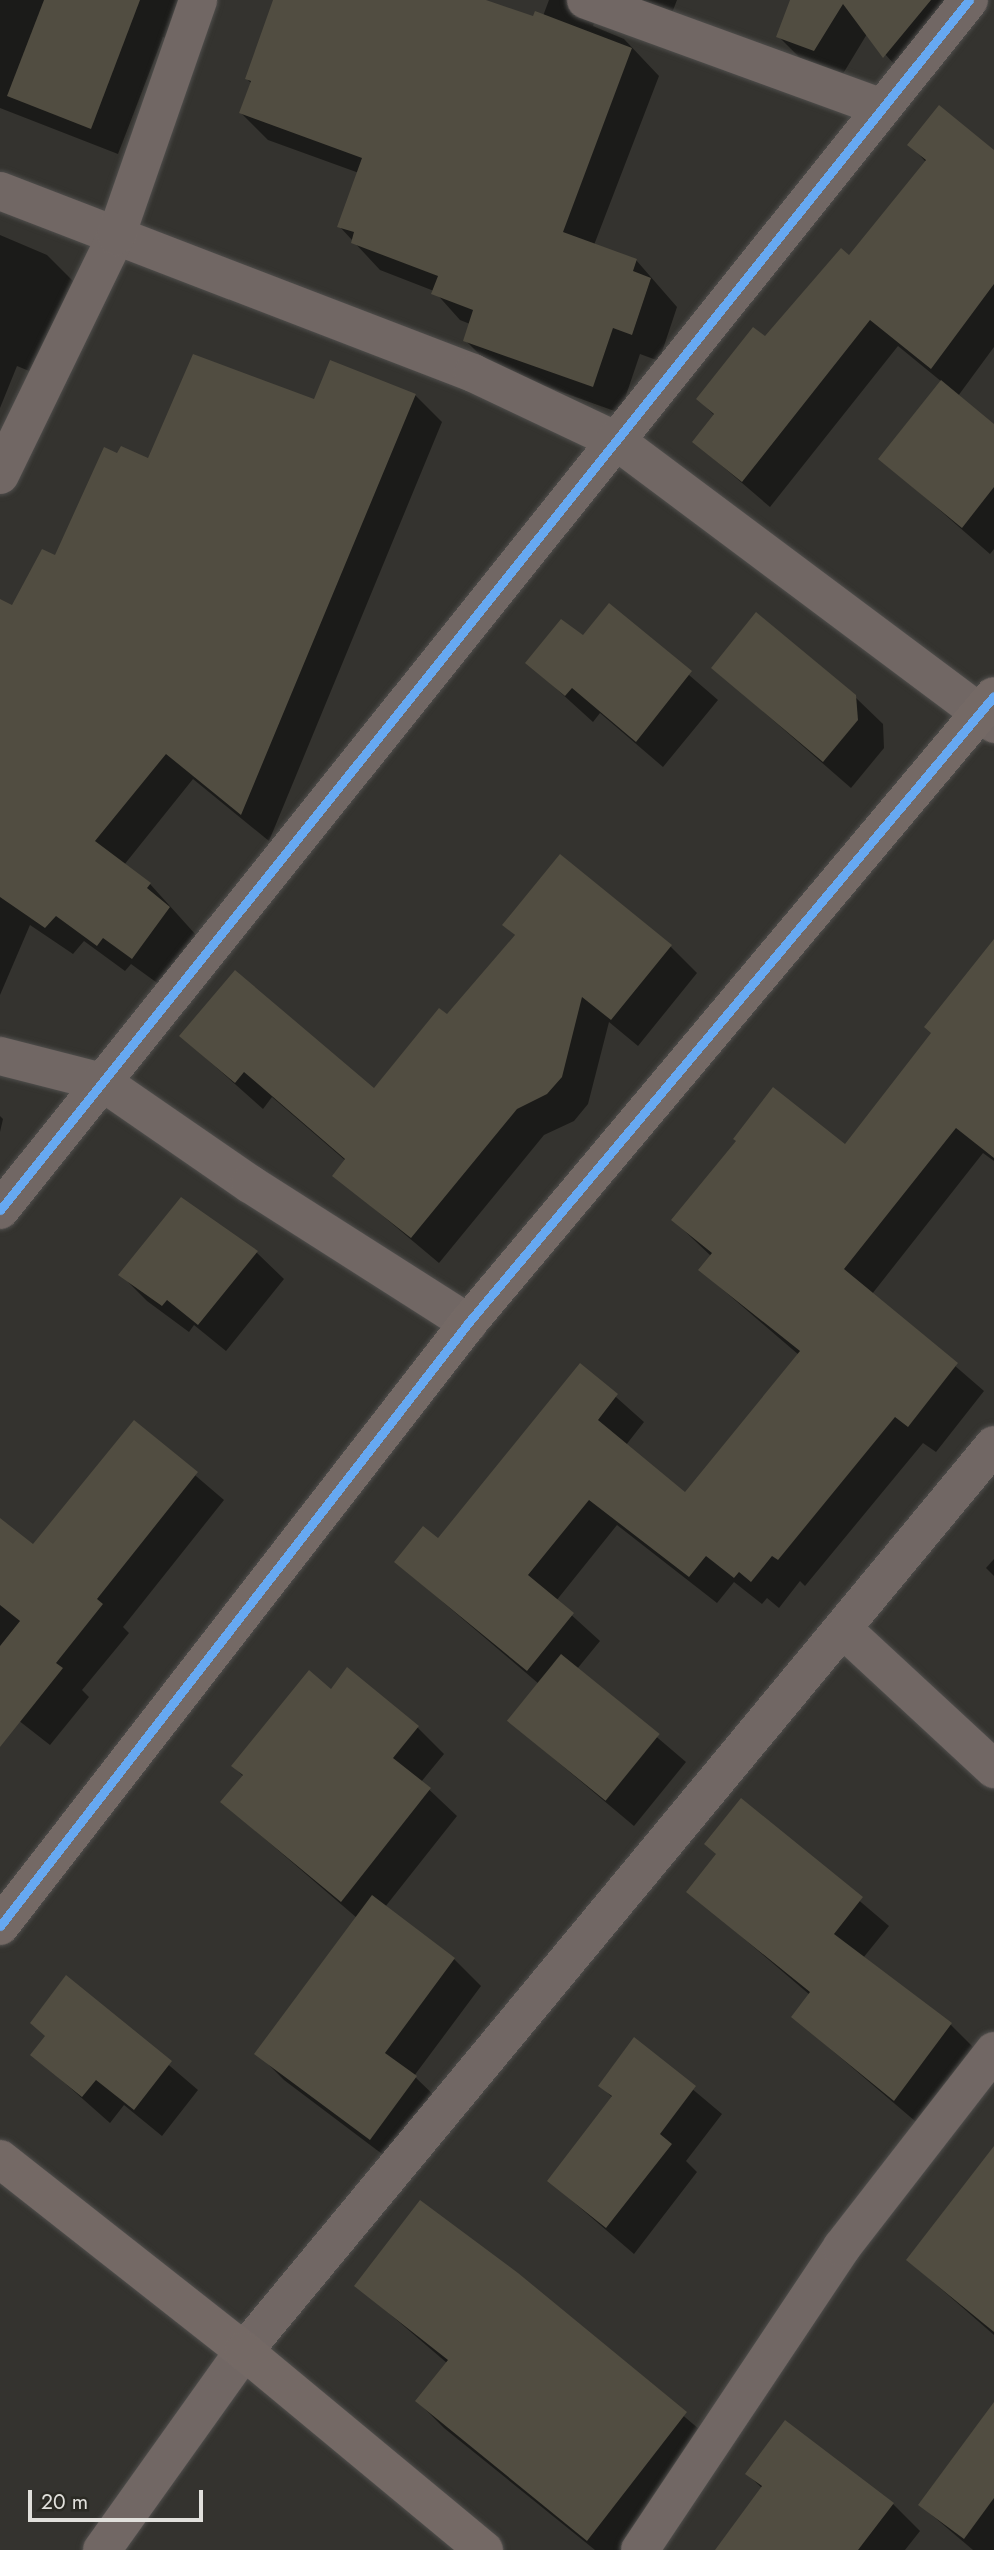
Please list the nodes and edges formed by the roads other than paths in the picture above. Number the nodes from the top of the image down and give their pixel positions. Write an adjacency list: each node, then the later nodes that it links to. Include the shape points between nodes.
1 (198, 0): 6 (street)
2 (586, 0): 4 (street)
3 (969, 0): 4 (street)
4 (882, 108): 7 (street)
5 (0, 191): 6 (street)
6 (116, 236): 7 (street, via 473,373); 8 (street)
7 (615, 440): 9 (street); 11 (street)
8 (0, 475)
9 (990, 711): 13 (street)
10 (0, 1056): 11 (street)
11 (102, 1082): 12 (street); 13 (street, via 250,1184)
12 (0, 1210)
13 (468, 1323): 17 (street)
14 (994, 1445): 15 (street)
15 (844, 1630): 16 (street); 20 (street)
16 (994, 1769)
17 (0, 1926)
18 (994, 2051): 23 (street, via 842,2247)
19 (0, 2160): 20 (street)
20 (244, 2351): 21 (street); 22 (street)
21 (102, 2550)
22 (484, 2550)
23 (640, 2550)

